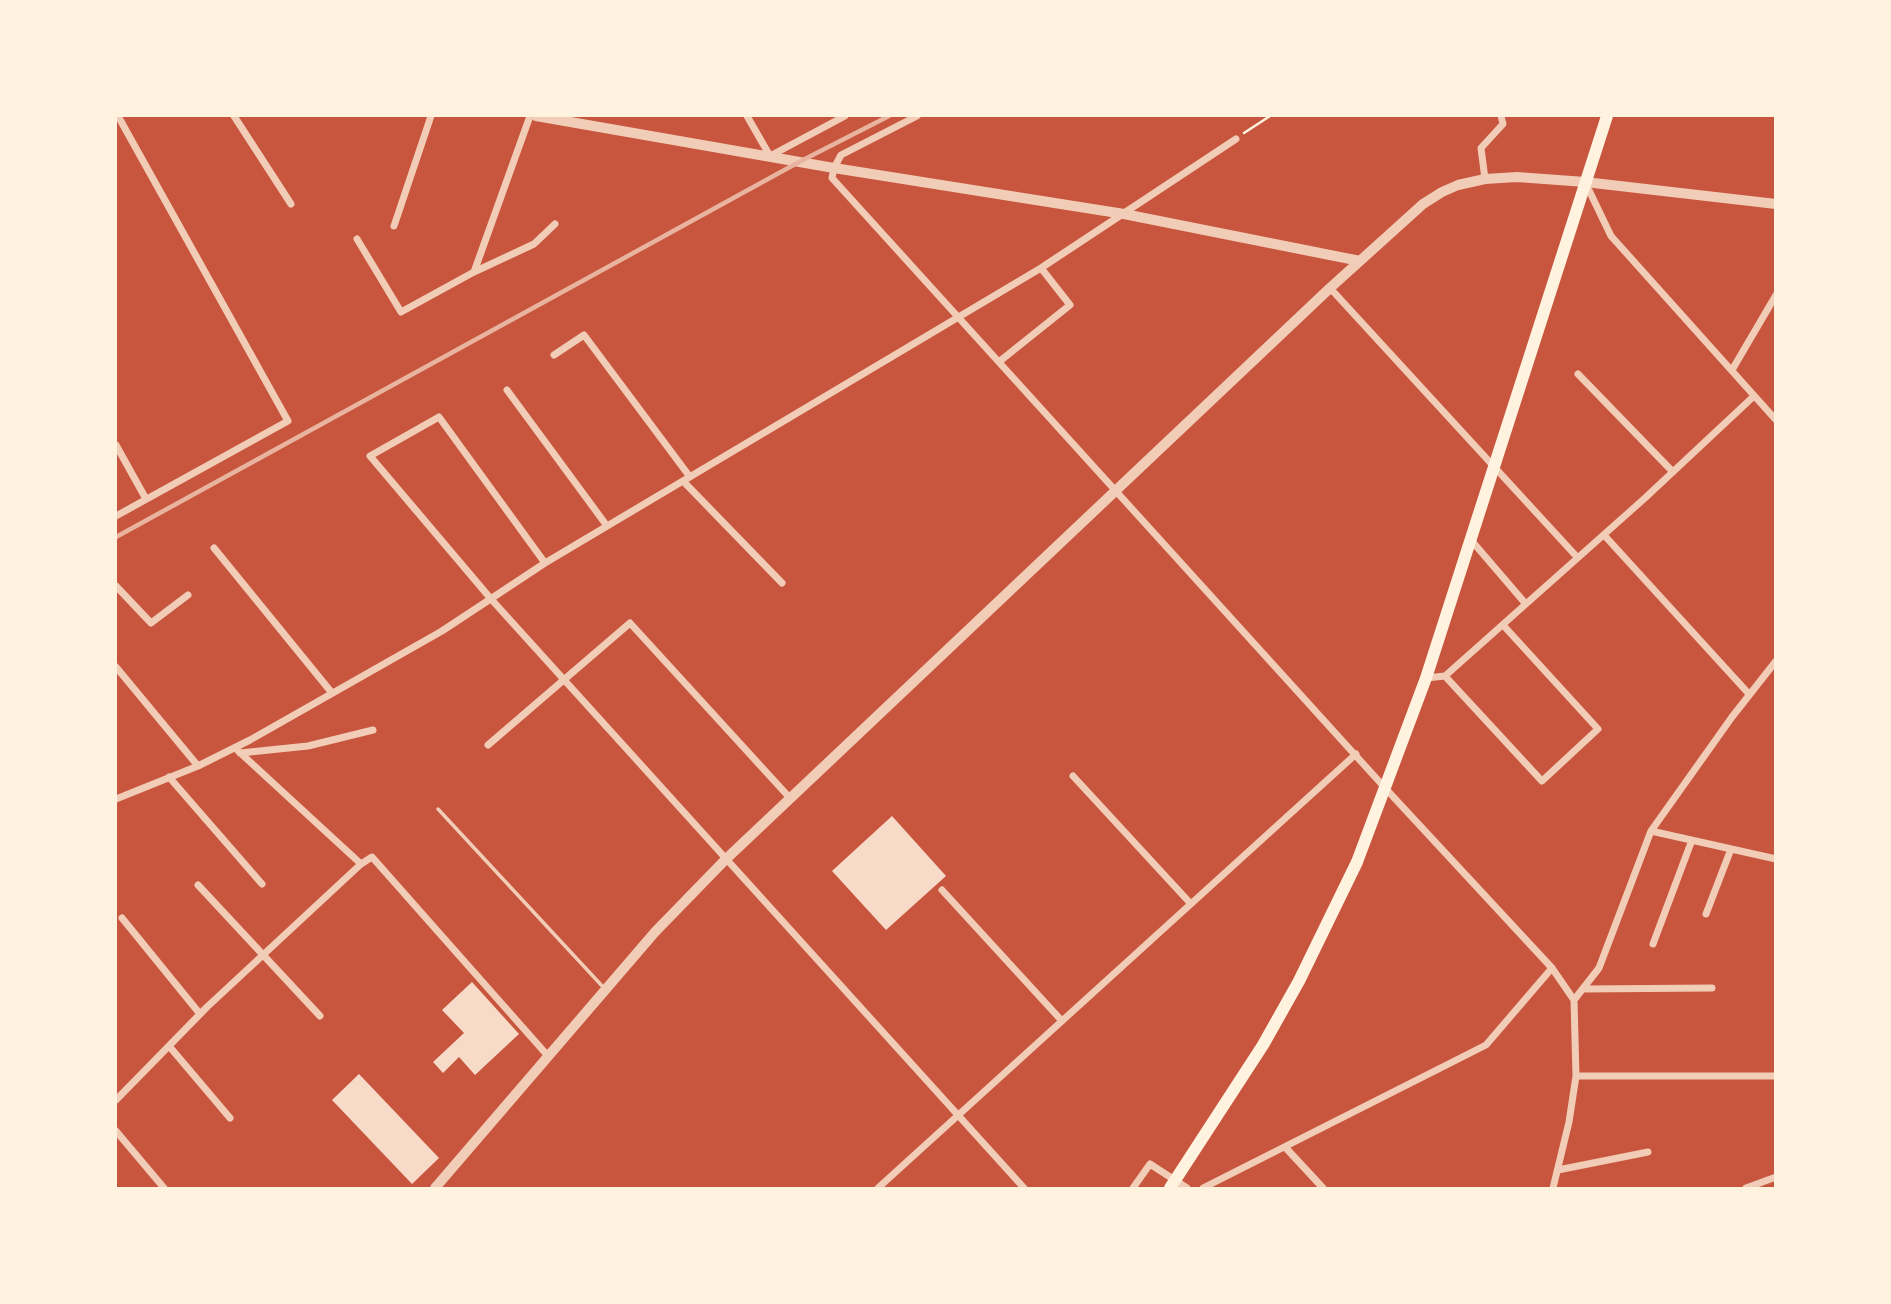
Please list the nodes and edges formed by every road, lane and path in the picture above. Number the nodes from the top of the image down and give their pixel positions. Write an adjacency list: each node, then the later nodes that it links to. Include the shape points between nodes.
1 (118, 116): 12 (street)
2 (234, 116): 18 (street)
3 (431, 116): 22 (street)
4 (530, 116): 26 (street)
5 (536, 116): 14 (street)
6 (747, 116): 14 (street)
7 (845, 116): 14 (street)
8 (917, 116): 15 (street, via 841,155)
9 (1270, 116): 13 (path)
10 (1501, 116): 16 (street, via 1503,124 1481,148)
11 (1607, 116): 17 (main road)
12 (119, 127): 42 (street, via 288,421)
13 (1236, 139): 20 (street)
14 (769, 156): 15 (street)
15 (834, 168): 20 (street); 29 (street, via 832,178)
16 (1485, 179): 17 (street); 24 (street, via 1450,189 1423,204)
17 (1585, 182): 19 (street); 32 (street, via 1611,236); 38 (main road)
18 (290, 204)
19 (1776, 204)
20 (1124, 214): 24 (street); 25 (street)
21 (555, 224): 26 (street, via 534,244)
22 (394, 226)
23 (357, 239): 26 (street, via 401,312)
24 (1360, 261): 27 (street)
25 (1041, 268): 29 (street); 31 (street, via 1070,305)
26 (474, 272)
27 (1330, 288): 38 (street); 41 (street)
28 (1776, 295): 32 (street)
29 (959, 318): 31 (street); 40 (street)
30 (554, 355): 40 (street, via 584,335)
31 (1000, 361): 41 (street)
32 (1732, 370): 35 (street)
33 (1578, 374): 39 (street)
34 (507, 390): 44 (street)
35 (1754, 396): 36 (street); 39 (street)
36 (1776, 420)
37 (116, 444): 42 (street)
38 (1493, 466): 46 (main road); 48 (street)
39 (1673, 472): 45 (street)
40 (687, 479): 44 (street); 50 (street)
41 (1115, 490): 66 (street); 71 (street)
42 (146, 499): 43 (street)
43 (116, 516)
44 (607, 526): 49 (street)
45 (1604, 535): 48 (street); 62 (street)
46 (1470, 539): 54 (street); 59 (main road)
47 (214, 548): 61 (street)
48 (1577, 557): 54 (street)
49 (545, 563): 53 (street); 53 (street, via 439,417 370,456)
50 (782, 583)
51 (116, 586): 52 (street, via 151,623)
52 (188, 595)
53 (491, 600): 60 (street); 61 (street)
54 (1525, 603): 55 (street)
55 (1503, 625): 58 (street); 58 (street, via 1598,729 1542,780)
56 (1776, 662): 62 (street)
57 (116, 667): 67 (street)
58 (1445, 676): 59 (street)
59 (1426, 678): 70 (main road)
60 (564, 679): 64 (street); 71 (street, via 631,623); 78 (street)
61 (332, 693): 65 (street)
62 (1749, 694): 74 (street)
63 (373, 730): 65 (street, via 308,746)
64 (488, 745)
65 (237, 750): 67 (street); 79 (street)
66 (1356, 754): 70 (street); 83 (street)
67 (198, 766): 69 (street)
68 (1073, 776): 83 (street)
69 (169, 777): 72 (street); 80 (street)
70 (1386, 789): 88 (street); 108 (main road, via 1357,862 1299,981)
71 (789, 797): 78 (street)
72 (116, 799)
73 (438, 809): 91 (lane)
74 (1651, 831): 75 (street); 90 (street, via 1599,968)
75 (1692, 840): 76 (street); 86 (street)
76 (1731, 849): 77 (street); 84 (street)
77 (1776, 859)
78 (725, 860): 91 (street); 101 (street)
79 (361, 864): 87 (street); 97 (street, via 372,857)
80 (262, 884)
81 (198, 885): 87 (street)
82 (942, 890): 95 (street)
83 (1191, 904): 95 (street)
84 (1706, 914)
85 (122, 918): 93 (street)
86 (1653, 944)
87 (264, 954): 93 (street); 94 (street)
88 (1552, 968): 92 (street); 104 (street, via 1486,1045)
89 (1712, 988): 90 (street)
90 (1583, 989): 92 (street)
91 (605, 990): 97 (street)
92 (1574, 1000): 98 (street)
93 (200, 1014): 96 (street)
94 (320, 1016)
95 (1062, 1021): 101 (street)
96 (169, 1046): 100 (street); 102 (street)
97 (548, 1056): 110 (street)
98 (1576, 1076): 99 (street); 106 (street)
99 (1776, 1076)
100 (116, 1100)
101 (958, 1116): 111 (street); 112 (street)
102 (230, 1118)
103 (116, 1131): 109 (street)
104 (1285, 1147): 115 (street); 116 (street)
105 (1648, 1152): 106 (street)
106 (1558, 1170): 117 (street)
107 (1776, 1177): 118 (street)
108 (1172, 1185): 113 (street, via 1150,1164); 114 (street)
109 (164, 1188)
110 (435, 1188)
111 (877, 1188)
112 (1024, 1188)
113 (1133, 1188)
114 (1187, 1188)
115 (1203, 1188)
116 (1324, 1188)
117 (1553, 1188)
118 (1745, 1188)

